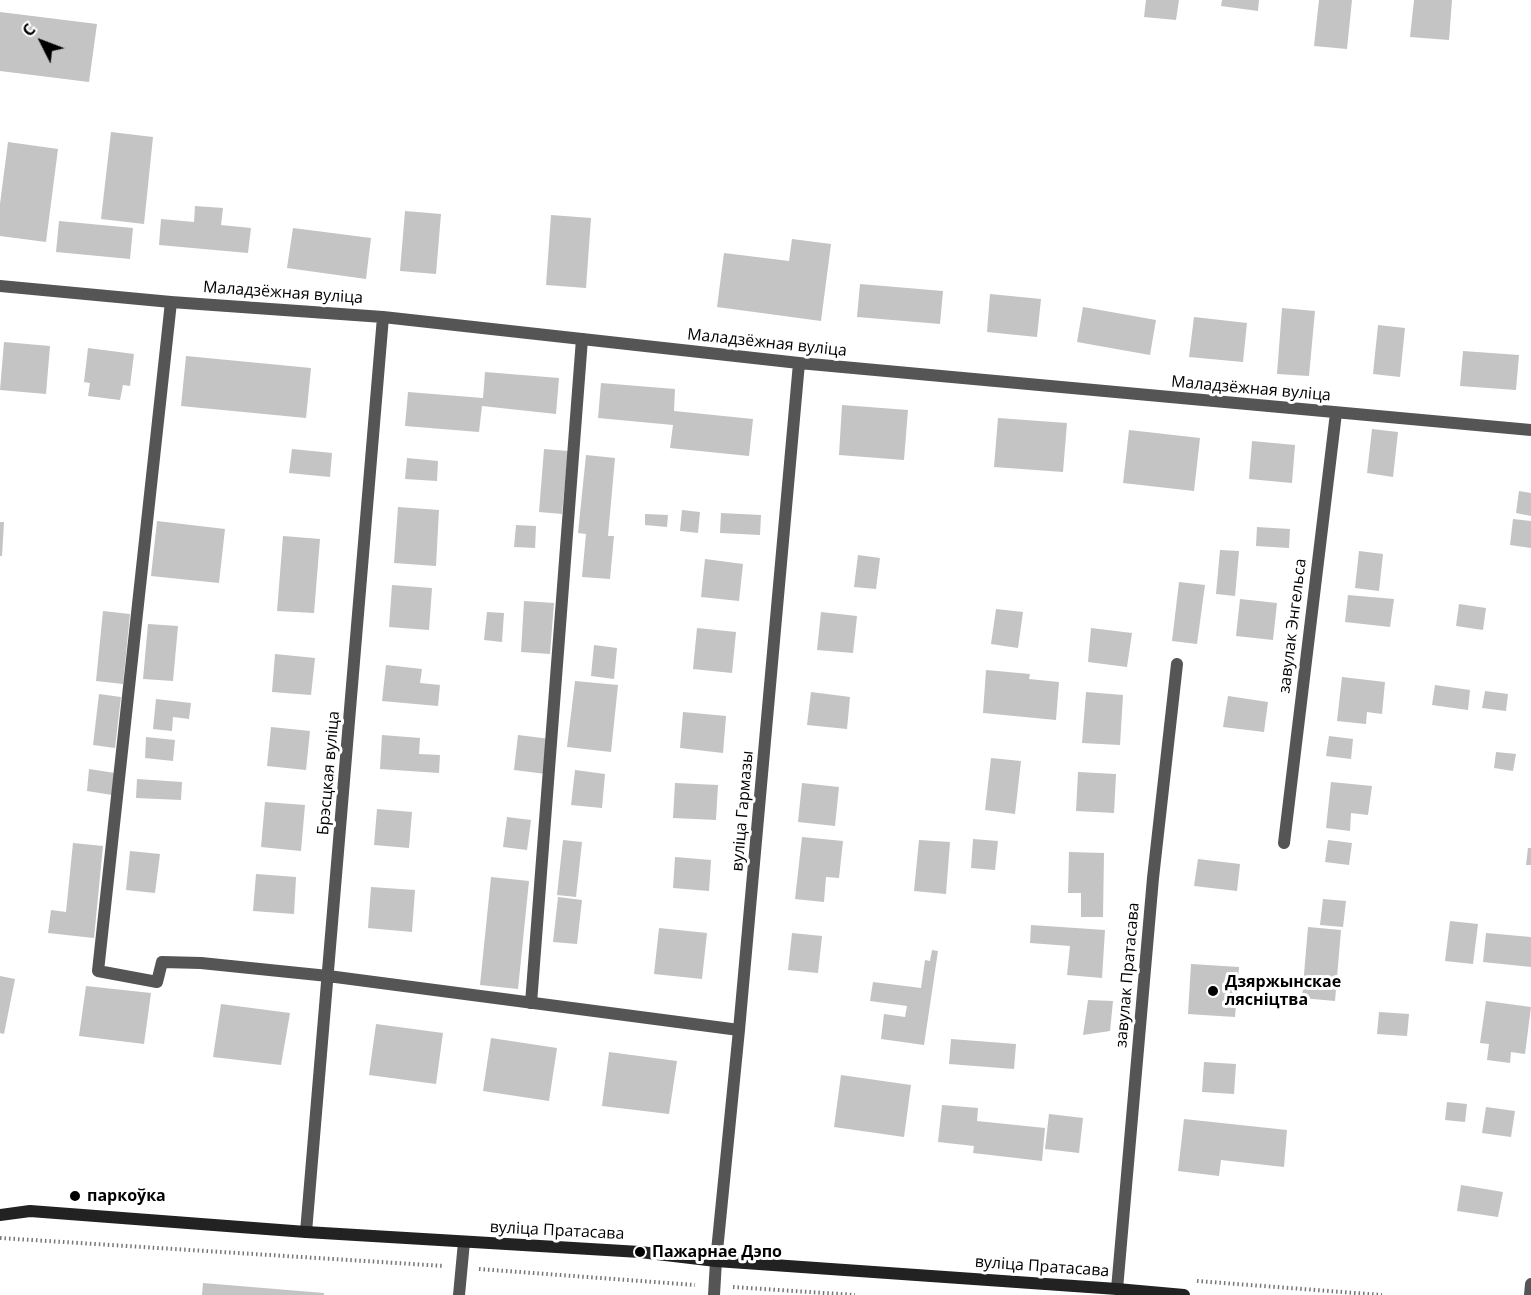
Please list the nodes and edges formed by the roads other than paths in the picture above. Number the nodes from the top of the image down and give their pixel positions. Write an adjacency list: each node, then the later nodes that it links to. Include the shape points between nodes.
1 (0, 286): 2 (street, Маладзёжная вуліца)
2 (171, 302): 3 (street, Маладзёжная вуліца); 10 (street, via 98,971 157,982 162,962)
3 (383, 316): 4 (street, Маладзёжная вуліца); 10 (street, Брэсцкая вуліца)
4 (582, 339): 5 (street, Маладзёжная вуліца); 11 (street)
5 (799, 363): 6 (street, Маладзёжная вуліца); 12 (street, вуліца Гармазы)
6 (1335, 413): 7 (street, Маладзёжная вуліца); 9 (street, завулак Энгельса)
7 (1531, 430)
8 (1177, 664): 19 (street, завулак Пратасава, via 1153,878)
9 (1284, 843)
10 (328, 976): 11 (street); 14 (street, Брэсцкая вуліца)
11 (531, 1003): 12 (street)
12 (739, 1030): 16 (street, вуліца Гармазы)
13 (0, 1215): 14 (main road, вуліца Пратасава, via 30,1211)
14 (306, 1232): 15 (main road, вуліца Пратасава)
15 (464, 1242): 16 (main road, вуліца Пратасава, via 640,1252); 20 (street)
16 (717, 1261): 18 (street, вуліца Гармазы); 19 (main road, вуліца Пратасава)
17 (1531, 1284): 22 (street)
18 (715, 1290)
19 (1117, 1292): 21 (main road, вуліца Пратасава)
20 (459, 1295)
21 (1184, 1295)
22 (1530, 1295)

